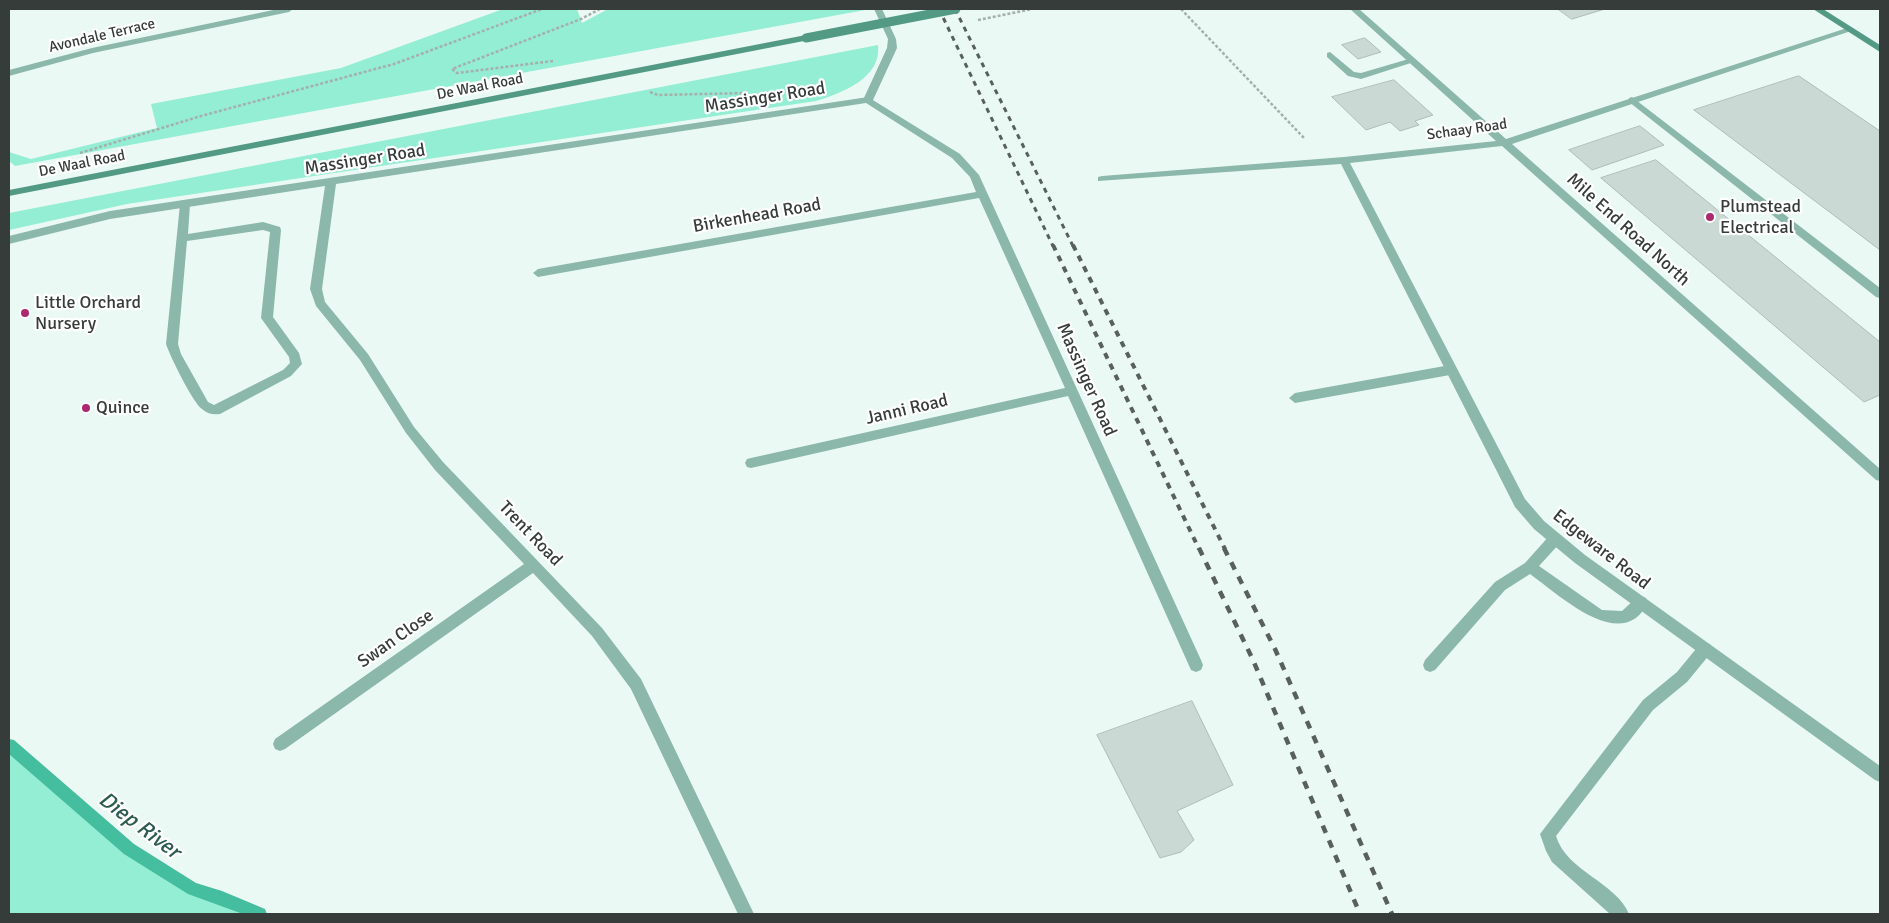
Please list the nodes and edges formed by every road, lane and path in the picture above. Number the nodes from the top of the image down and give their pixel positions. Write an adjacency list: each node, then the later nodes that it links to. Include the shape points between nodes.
1 (289, 9): 14 (street, Avondale Terrace, via 92,51)
2 (542, 9): 20 (path, via 394,64 202,116)
3 (600, 9): 12 (path, via 581,20 452,69 457,73)
4 (878, 9): 17 (street, via 892,39 892,48)
5 (956, 9): 25 (main road, De Waal Road, bridge)
6 (1181, 9): 22 (path)
7 (1354, 9): 13 (street, Mile End Road North)
8 (1817, 9): 9 (main road)
9 (1850, 30): 10 (main road); 18 (street, Schaay Road)
10 (1880, 49)
11 (1330, 55): 13 (street, via 1351,74 1361,76)
12 (562, 60)
13 (1412, 61): 19 (street, Mile End Road North)
14 (9, 73)
15 (646, 91): 16 (path, via 658,95)
16 (746, 93)
17 (868, 100): 24 (street, Massinger Road); 26 (street, Massinger Road, via 956,156 974,175)
18 (1632, 100): 19 (street, Schaay Road); 31 (street)
19 (1503, 143): 21 (street, Schaay Road); 36 (street, Mile End Road North)
20 (71, 156)
21 (1344, 160): 22 (street, Schaay Road); 32 (street, Edgeware Road)
22 (1326, 161): 23 (street, Schaay Road)
23 (1102, 179)
24 (331, 182): 27 (street, Massinger Road); 38 (street, Trent Road, via 316,289 320,303 364,357 410,430)
25 (9, 193)
26 (983, 194): 30 (street, Birkenhead Road); 33 (street, Massinger Road)
27 (185, 204): 28 (street); 29 (street, Massinger Road, via 110,215)
28 (183, 238): 28 (street, via 263,226 276,230 267,318 295,356 296,364 287,373 220,409 213,410 204,405 173,349)
29 (9, 240)
30 (538, 273)
31 (1880, 294)
32 (1450, 370): 34 (street); 37 (street, Edgeware Road, via 1520,504)
33 (1072, 391): 35 (street, Janni Road); 43 (street, Massinger Road)
34 (1295, 398)
35 (751, 463)
36 (1880, 476)
37 (1556, 539): 39 (street); 40 (street, Edgeware Road)
38 (534, 565): 44 (street, Swan Close); 46 (street, Trent Road, via 597,632 636,684)
39 (1530, 567): 40 (street, via 1600,615 1624,618); 42 (street, via 1500,586)
40 (1640, 602): 41 (street, Edgeware Road)
41 (1705, 649): 45 (street, Edgeware Road); 47 (street, via 1682,677 1648,705 1548,834 1549,843 1560,859)
42 (1430, 664)
43 (1196, 665)
44 (280, 744)
45 (1880, 775)
46 (746, 914)
47 (1621, 914)

